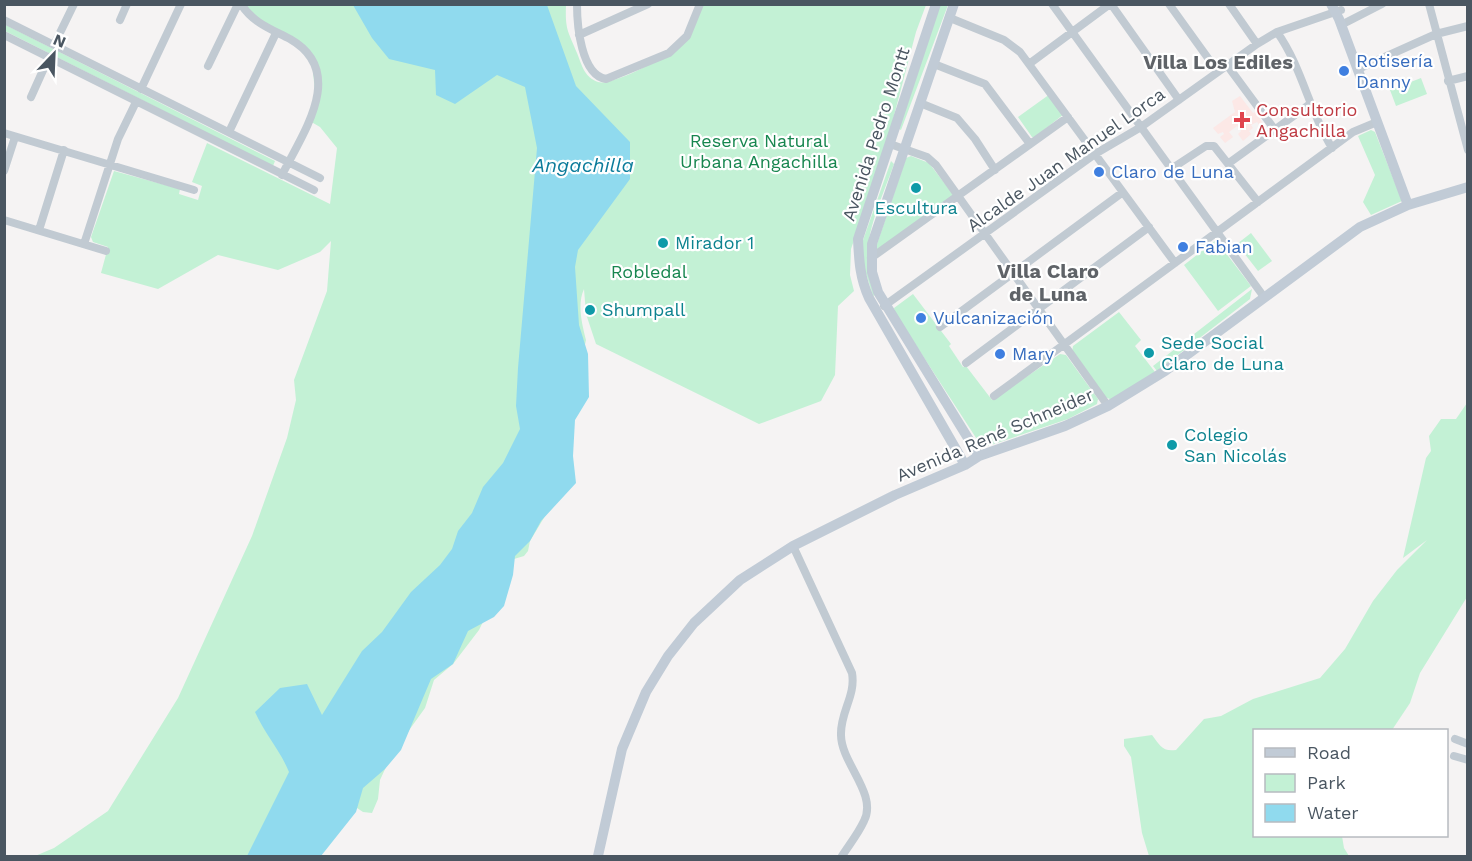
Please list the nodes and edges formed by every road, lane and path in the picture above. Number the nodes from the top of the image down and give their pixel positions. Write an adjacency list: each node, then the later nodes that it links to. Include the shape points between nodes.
1 (74, 4): 28 (street)
2 (127, 4): 19 (street)
3 (181, 4): 38 (street)
4 (239, 4): 23 (street, via 249,16); 33 (street)
5 (577, 4): 25 (street)
6 (648, 4): 25 (street)
7 (700, 4): 25 (street, via 687,36 669,53 612,79 592,72)
8 (936, 4): 52 (main road, Avenida Pedro Montt)
9 (954, 4): 17 (main road, Avenida Pedro Montt)
10 (1053, 4): 21 (street)
11 (1111, 4): 21 (street); 40 (street)
12 (1169, 4): 35 (street)
13 (1229, 4): 27 (street)
14 (1382, 4): 16 (street, Alcalde Juan Manuel Lorca)
15 (1429, 4): 24 (street)
16 (1338, 13): 22 (street, Alcalde Juan Manuel Lorca); 34 (main road)
17 (950, 18): 30 (main road, Avenida Pedro Montt); 31 (street, via 1004,40)
18 (4, 20): 28 (street)
19 (120, 20)
20 (1467, 26): 24 (street)
21 (1072, 32): 31 (street); 47 (street)
22 (1277, 32): 27 (street, Alcalde Juan Manuel Lorca); 43 (street, via 1289,49)
23 (276, 33): 49 (street); 59 (street, via 291,40 310,59 319,85 318,101)
24 (1436, 34): 34 (street); 37 (street)
25 (579, 35)
26 (5, 36): 29 (street)
27 (1257, 44): 32 (street, Alcalde Juan Manuel Lorca)
28 (54, 45): 38 (street)
29 (49, 57): 39 (street); 41 (street)
30 (934, 63): 42 (main road, Avenida Pedro Montt); 53 (street, via 986,84)
31 (1029, 64): 44 (street)
32 (1227, 65): 35 (street, Alcalde Juan Manuel Lorca); 48 (street)
33 (208, 66)
34 (1358, 69): 45 (main road)
35 (1218, 72): 40 (street, Alcalde Juan Manuel Lorca)
36 (1467, 76): 37 (street)
37 (1448, 81): 46 (street)
38 (141, 89): 49 (street)
39 (32, 97)
40 (1179, 100): 47 (street, Alcalde Juan Manuel Lorca)
41 (136, 102): 61 (street); 65 (street)
42 (920, 103): 55 (main road, Avenida Pedro Montt); 63 (street, via 957,118)
43 (1310, 104): 48 (street); 54 (street)
44 (1068, 117): 53 (street); 58 (street)
45 (1377, 122): 54 (street, via 1353,132); 73 (main road)
46 (1463, 125): 57 (street)
47 (1141, 127): 58 (street, Alcalde Juan Manuel Lorca); 62 (street)
48 (1275, 130): 60 (street)
49 (229, 132): 59 (street)
50 (4, 134): 51 (street)
51 (15, 137): 56 (street); 64 (street)
52 (890, 144): 55 (street); 85 (main road, Avenida Pedro Montt, via 858,239 862,283)
53 (1030, 144): 63 (street)
54 (1332, 148): 72 (street)
55 (904, 149): 71 (street, via 927,157); 81 (main road, Avenida Pedro Montt, via 872,244)
56 (64, 150): 61 (street); 76 (street)
57 (1467, 150)
58 (1095, 154): 70 (street); 78 (street, Alcalde Juan Manuel Lorca)
59 (288, 162): 65 (street); 66 (street)
60 (1229, 163): 62 (street, via 1217,148 1209,146); 72 (street)
61 (110, 164): 68 (street); 79 (street)
62 (1171, 169): 77 (street)
63 (995, 170): 71 (street)
64 (4, 171)
65 (282, 175): 69 (street)
66 (321, 178)
67 (1467, 187): 73 (main road, Avenida René Schneider)
68 (194, 190)
69 (314, 190)
70 (1123, 192): 75 (street); 83 (street)
71 (959, 197): 78 (street); 81 (street)
72 (1258, 202): 77 (street)
73 (1408, 205): 84 (main road, Avenida René Schneider, via 1360,227)
74 (4, 220): 76 (street)
75 (1149, 227): 82 (street); 86 (street)
76 (39, 230): 79 (street)
77 (1217, 232): 82 (street); 84 (street)
78 (985, 235): 83 (street); 85 (street, Alcalde Juan Manuel Lorca)
79 (84, 244): 80 (street)
80 (106, 250)
81 (871, 258): 85 (main road, Avenida Pedro Montt)
82 (1175, 262): 88 (street)
83 (1012, 273): 86 (street); 87 (street)
84 (1264, 297): 91 (main road, Avenida René Schneider, via 1165,371)
85 (881, 308): 92 (main road, Avenida Pedro Montt); 93 (main road, Avenida Pedro Montt)
86 (1038, 309): 88 (street); 89 (street)
87 (940, 327)
88 (1064, 346): 90 (street); 91 (street)
89 (966, 363)
90 (994, 396)
91 (1108, 406): 92 (main road, Avenida René Schneider, via 1065,426)
92 (979, 456): 93 (main road, Avenida René Schneider)
93 (965, 465): 94 (main road, Avenida René Schneider)
94 (793, 546): 99 (main road, Avenida René Schneider, via 757,568 716,601 680,639 657,673 622,749); 100 (street, via 852,673 852,694 842,721 842,745 866,797 867,810 865,820)
95 (1455, 739): 96 (street)
96 (1467, 744)
97 (1454, 756): 98 (street)
98 (1467, 760)
99 (598, 856)
100 (842, 856)

